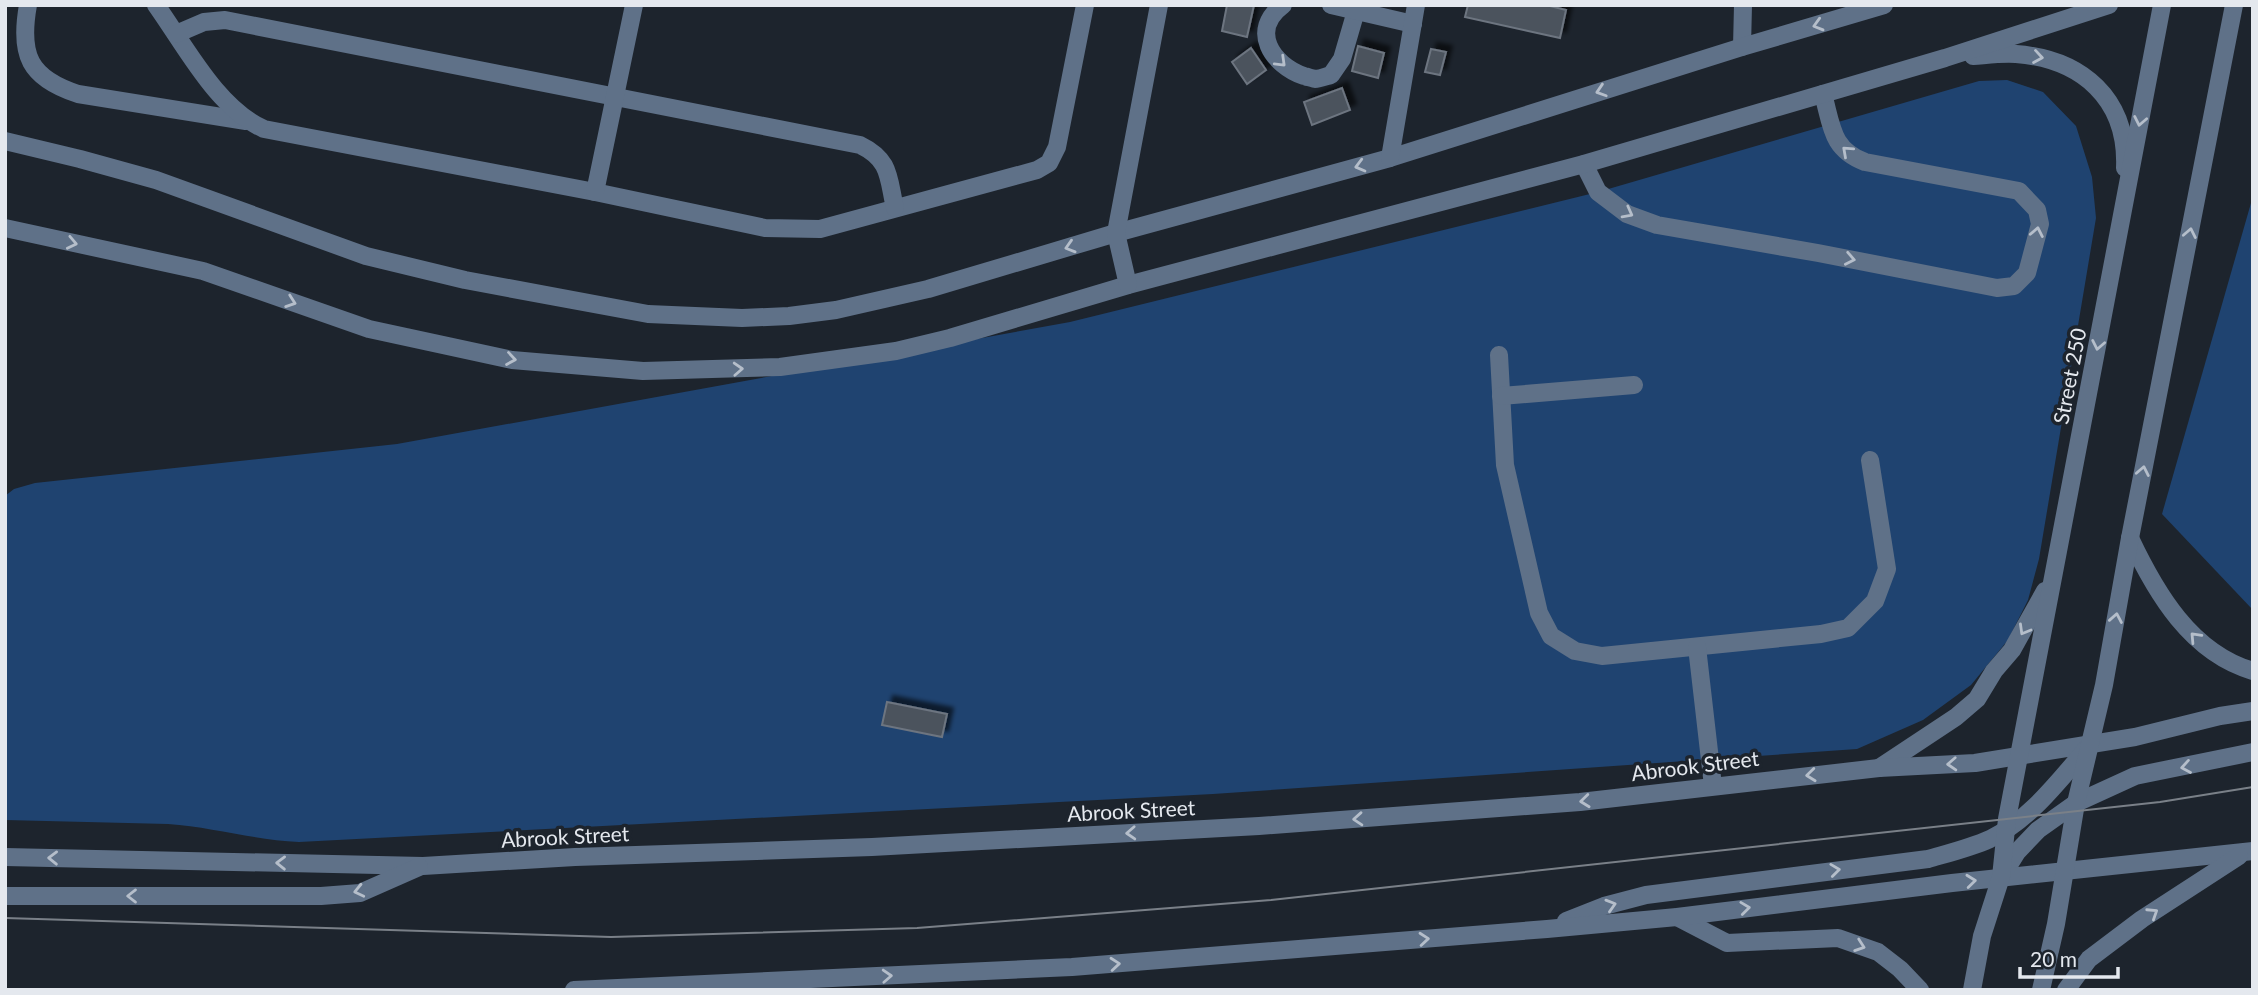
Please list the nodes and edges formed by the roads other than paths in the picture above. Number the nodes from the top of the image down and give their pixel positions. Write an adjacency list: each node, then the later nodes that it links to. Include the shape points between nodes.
1 (28, 5): 21 (street, via 24,28 29,61 58,87)
2 (156, 5): 16 (street)
3 (634, 5): 20 (street)
4 (1085, 5): 26 (street, via 1057,147 1049,163)
5 (1158, 5): 29 (street)
6 (1283, 5): 14 (street, one-way to 14, via 1274,12 1265,32 1268,49 1291,72 1315,79 1331,75 1342,59)
7 (1331, 5): 14 (street)
8 (1416, 5): 15 (street)
9 (1743, 5): 17 (street)
10 (1884, 5): 17 (street, one-way to 17)
11 (2109, 5): 18 (street)
12 (2162, 5): 27 (street, Street 250, one-way to 27)
13 (2234, 5): 35 (street, one-way to 13)
14 (1356, 11): 15 (street)
15 (1413, 24): 23 (street)
16 (176, 34): 20 (street, via 204,22 225,20); 21 (street, via 220,97)
17 (1742, 47): 23 (street, one-way to 23)
18 (1945, 58): 19 (street); 27 (street, one-way to 27, via 2015,54 2046,58 2086,76 2115,111 2123,134)
19 (1823, 94): 24 (street); 24 (street, one-way to 19, via 1598,192 1627,214 1657,225 1997,288 2014,286 2027,273 2040,224 2037,209 2019,191 1850,156 1834,135)
20 (615, 95): 25 (street); 26 (street, via 860,145 883,162)
21 (246, 121): 25 (street, via 264,129)
22 (5, 142): 29 (street, one-way to 22, via 928,289 836,310 742,318 672,316 574,302 366,256 156,180)
23 (1390, 158): 29 (street, one-way to 29)
24 (1584, 164): 30 (street)
25 (595, 192): 26 (street, via 765,228 820,229)
26 (895, 208)
27 (2123, 211): 36 (street, Street 250, one-way to 36)
28 (5, 228): 30 (street, one-way to 30, via 202,271 369,329 512,360 643,371 779,367 897,351)
29 (1116, 233): 30 (street)
30 (1128, 285)
31 (1499, 355): 33 (street)
32 (1634, 385): 33 (street)
33 (1501, 396): 37 (street, via 1505,465 1539,613 1551,636 1575,651 1602,656)
34 (1870, 460): 37 (street, via 1887,569 1875,601 1848,628)
35 (2130, 538): 38 (street, one-way to 35, via 2220,658 2185,626 2163,599); 40 (street, one-way to 35)
36 (2055, 569): 42 (street, Street 250); 43 (street, one-way to 43, via 2034,615 1977,699)
37 (1697, 647): 44 (street)
38 (2253, 671)
39 (2253, 711): 40 (street, Abrook Street)
40 (2091, 743): 42 (street, Abrook Street); 45 (street); 46 (street, via 2046,796)
41 (2253, 752): 45 (street, one-way to 45, via 2135,776)
42 (2020, 756): 43 (street, Abrook Street, one-way to 43); 46 (street, Street 250)
43 (1879, 768): 44 (street, Abrook Street, one-way to 44)
44 (1713, 786): 49 (street, Abrook Street, one-way to 49, via 1580,802 1245,827)
45 (2076, 803): 50 (street); 51 (street, via 2038,830)
46 (2006, 829): 51 (street, Street 250); 54 (street, one-way to 46, via 1646,895 1928,859 1980,843)
47 (2248, 852): 50 (street); 59 (street, one-way to 47, via 2089,959 2142,919)
48 (5, 857): 49 (street, Abrook Street, one-way to 48)
49 (422, 866): 52 (street, one-way to 52, via 360,892 321,896)
50 (2066, 870): 51 (street); 58 (street)
51 (2001, 877): 53 (street, one-way to 51); 57 (street, via 1982,936)
52 (5, 896)
53 (1677, 917): 54 (street); 56 (street, one-way to 56, via 1727,943 1838,938 1878,952)
54 (1547, 929): 55 (street, one-way to 54, via 1072,967)
55 (575, 990)
56 (1920, 990)
57 (1972, 990)
58 (2041, 990)
59 (2066, 990)

